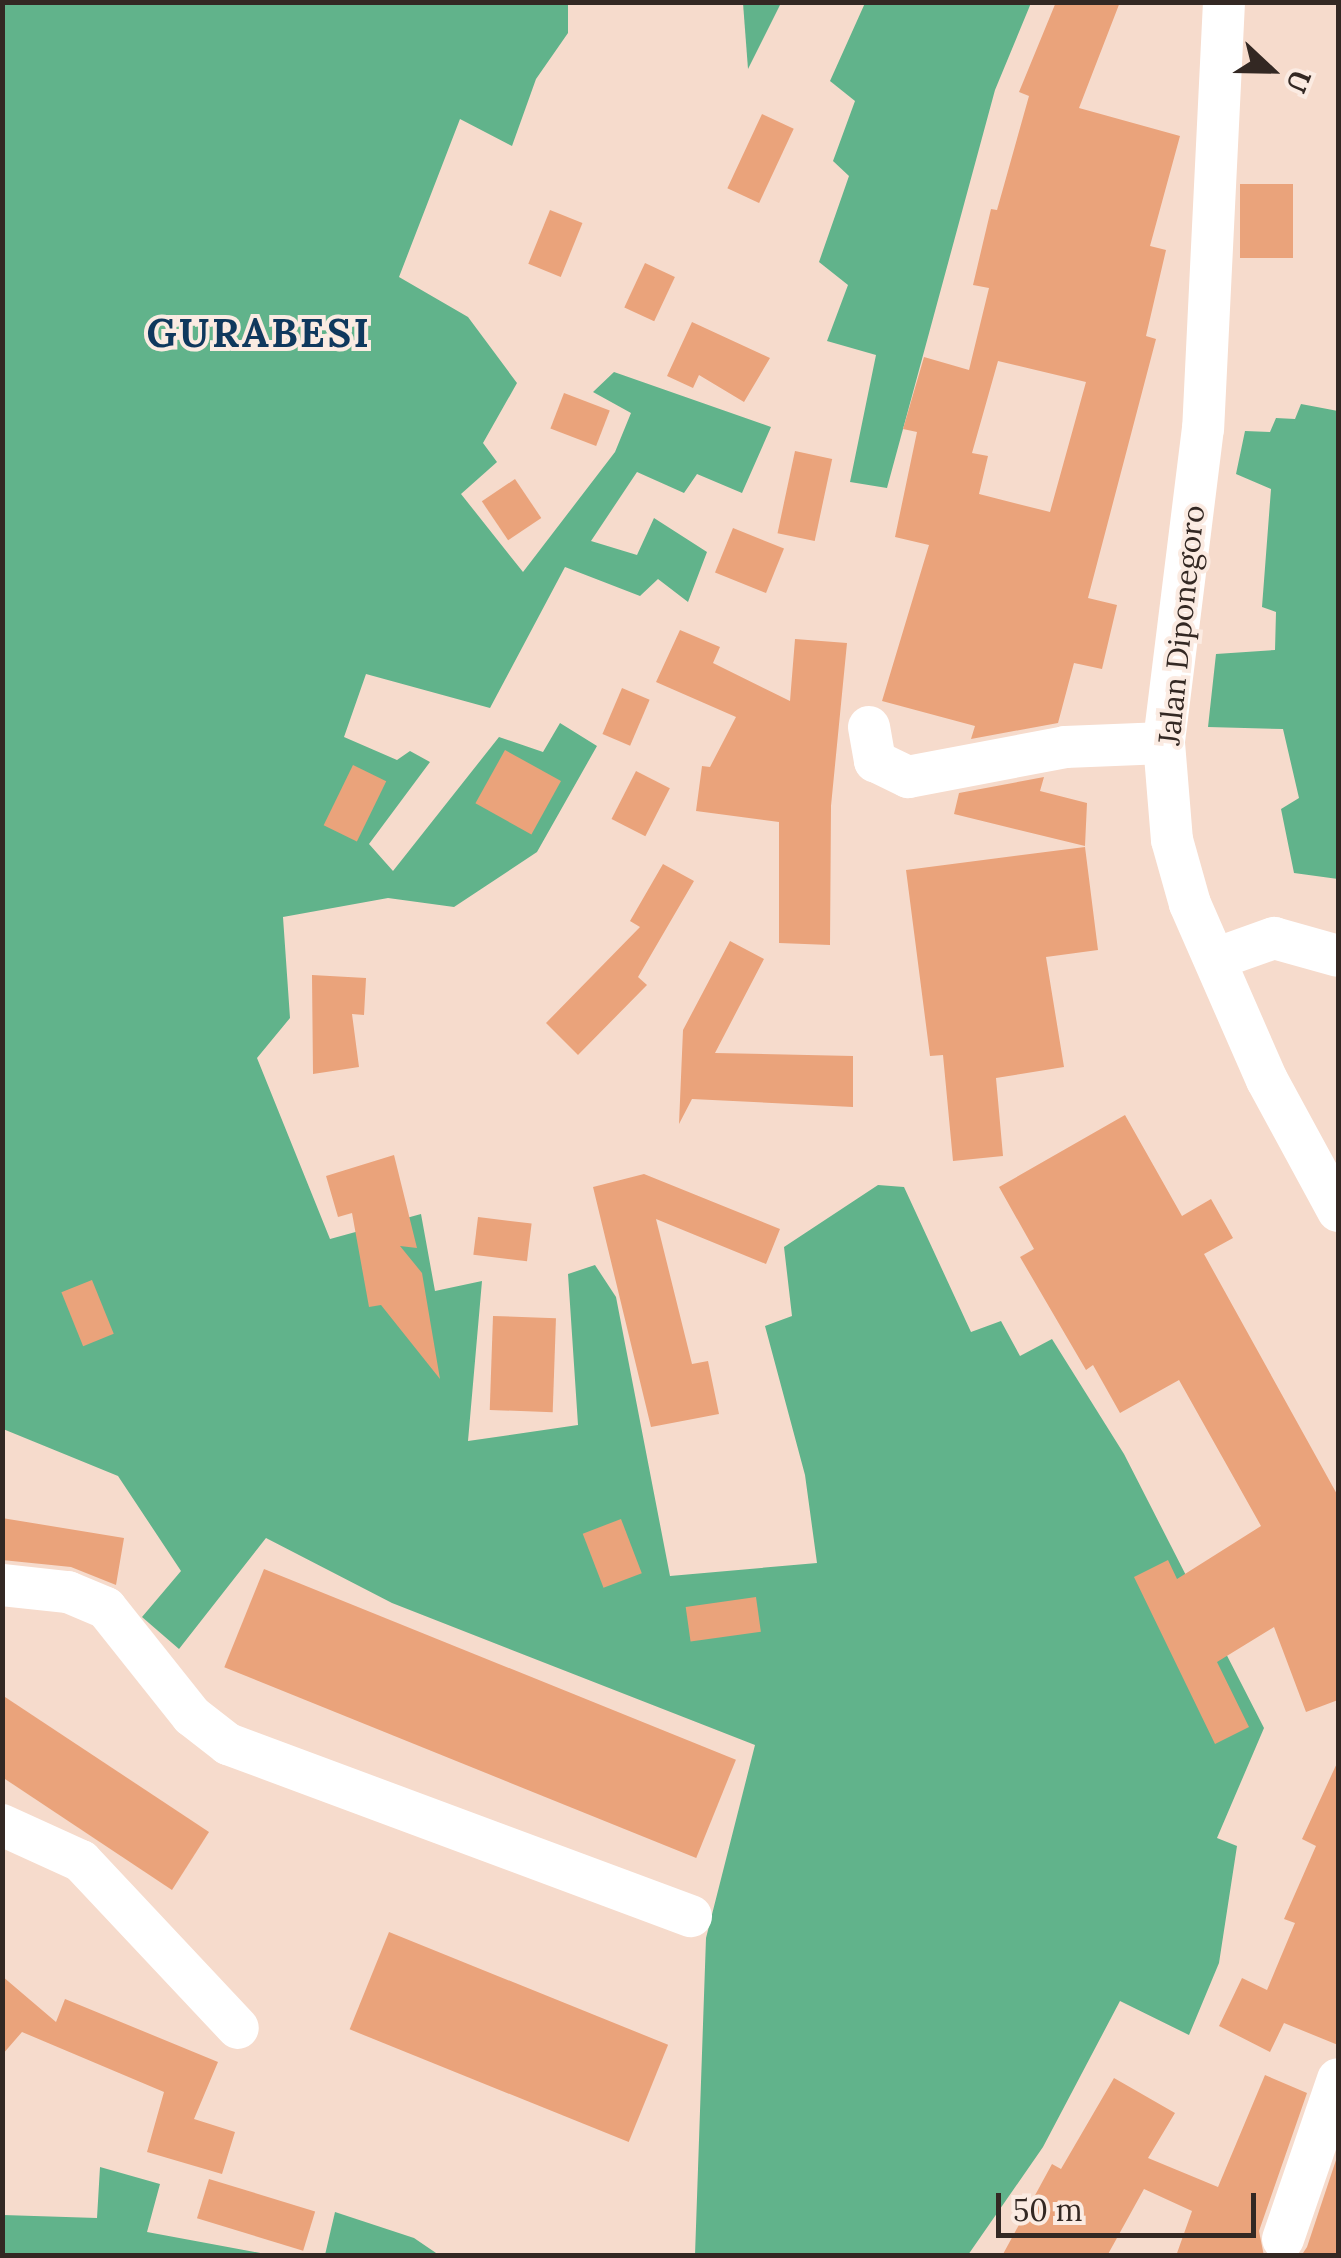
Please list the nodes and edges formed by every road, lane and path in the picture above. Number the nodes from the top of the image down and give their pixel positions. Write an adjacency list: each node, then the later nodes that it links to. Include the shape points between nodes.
1 (1224, 2): 3 (street, Jalan Diponegoro, via 1204,428)
2 (869, 727): 3 (street, via 876,761 908,777 1065,748)
3 (1164, 743): 5 (street, Jalan Diponegoro, via 1172,840)
4 (1338, 956): 5 (street, via 1315,943 1274,938)
5 (1216, 959): 6 (street, Jalan Diponegoro, via 1267,1080)
6 (1338, 1211)
7 (2, 1585): 9 (street, via 68,1592 106,1608 199,1724 228,1744)
8 (2, 1825): 10 (street, via 82,1861)
9 (691, 1916)
10 (238, 2028)
11 (1338, 2079): 12 (street)
12 (1282, 2239)

